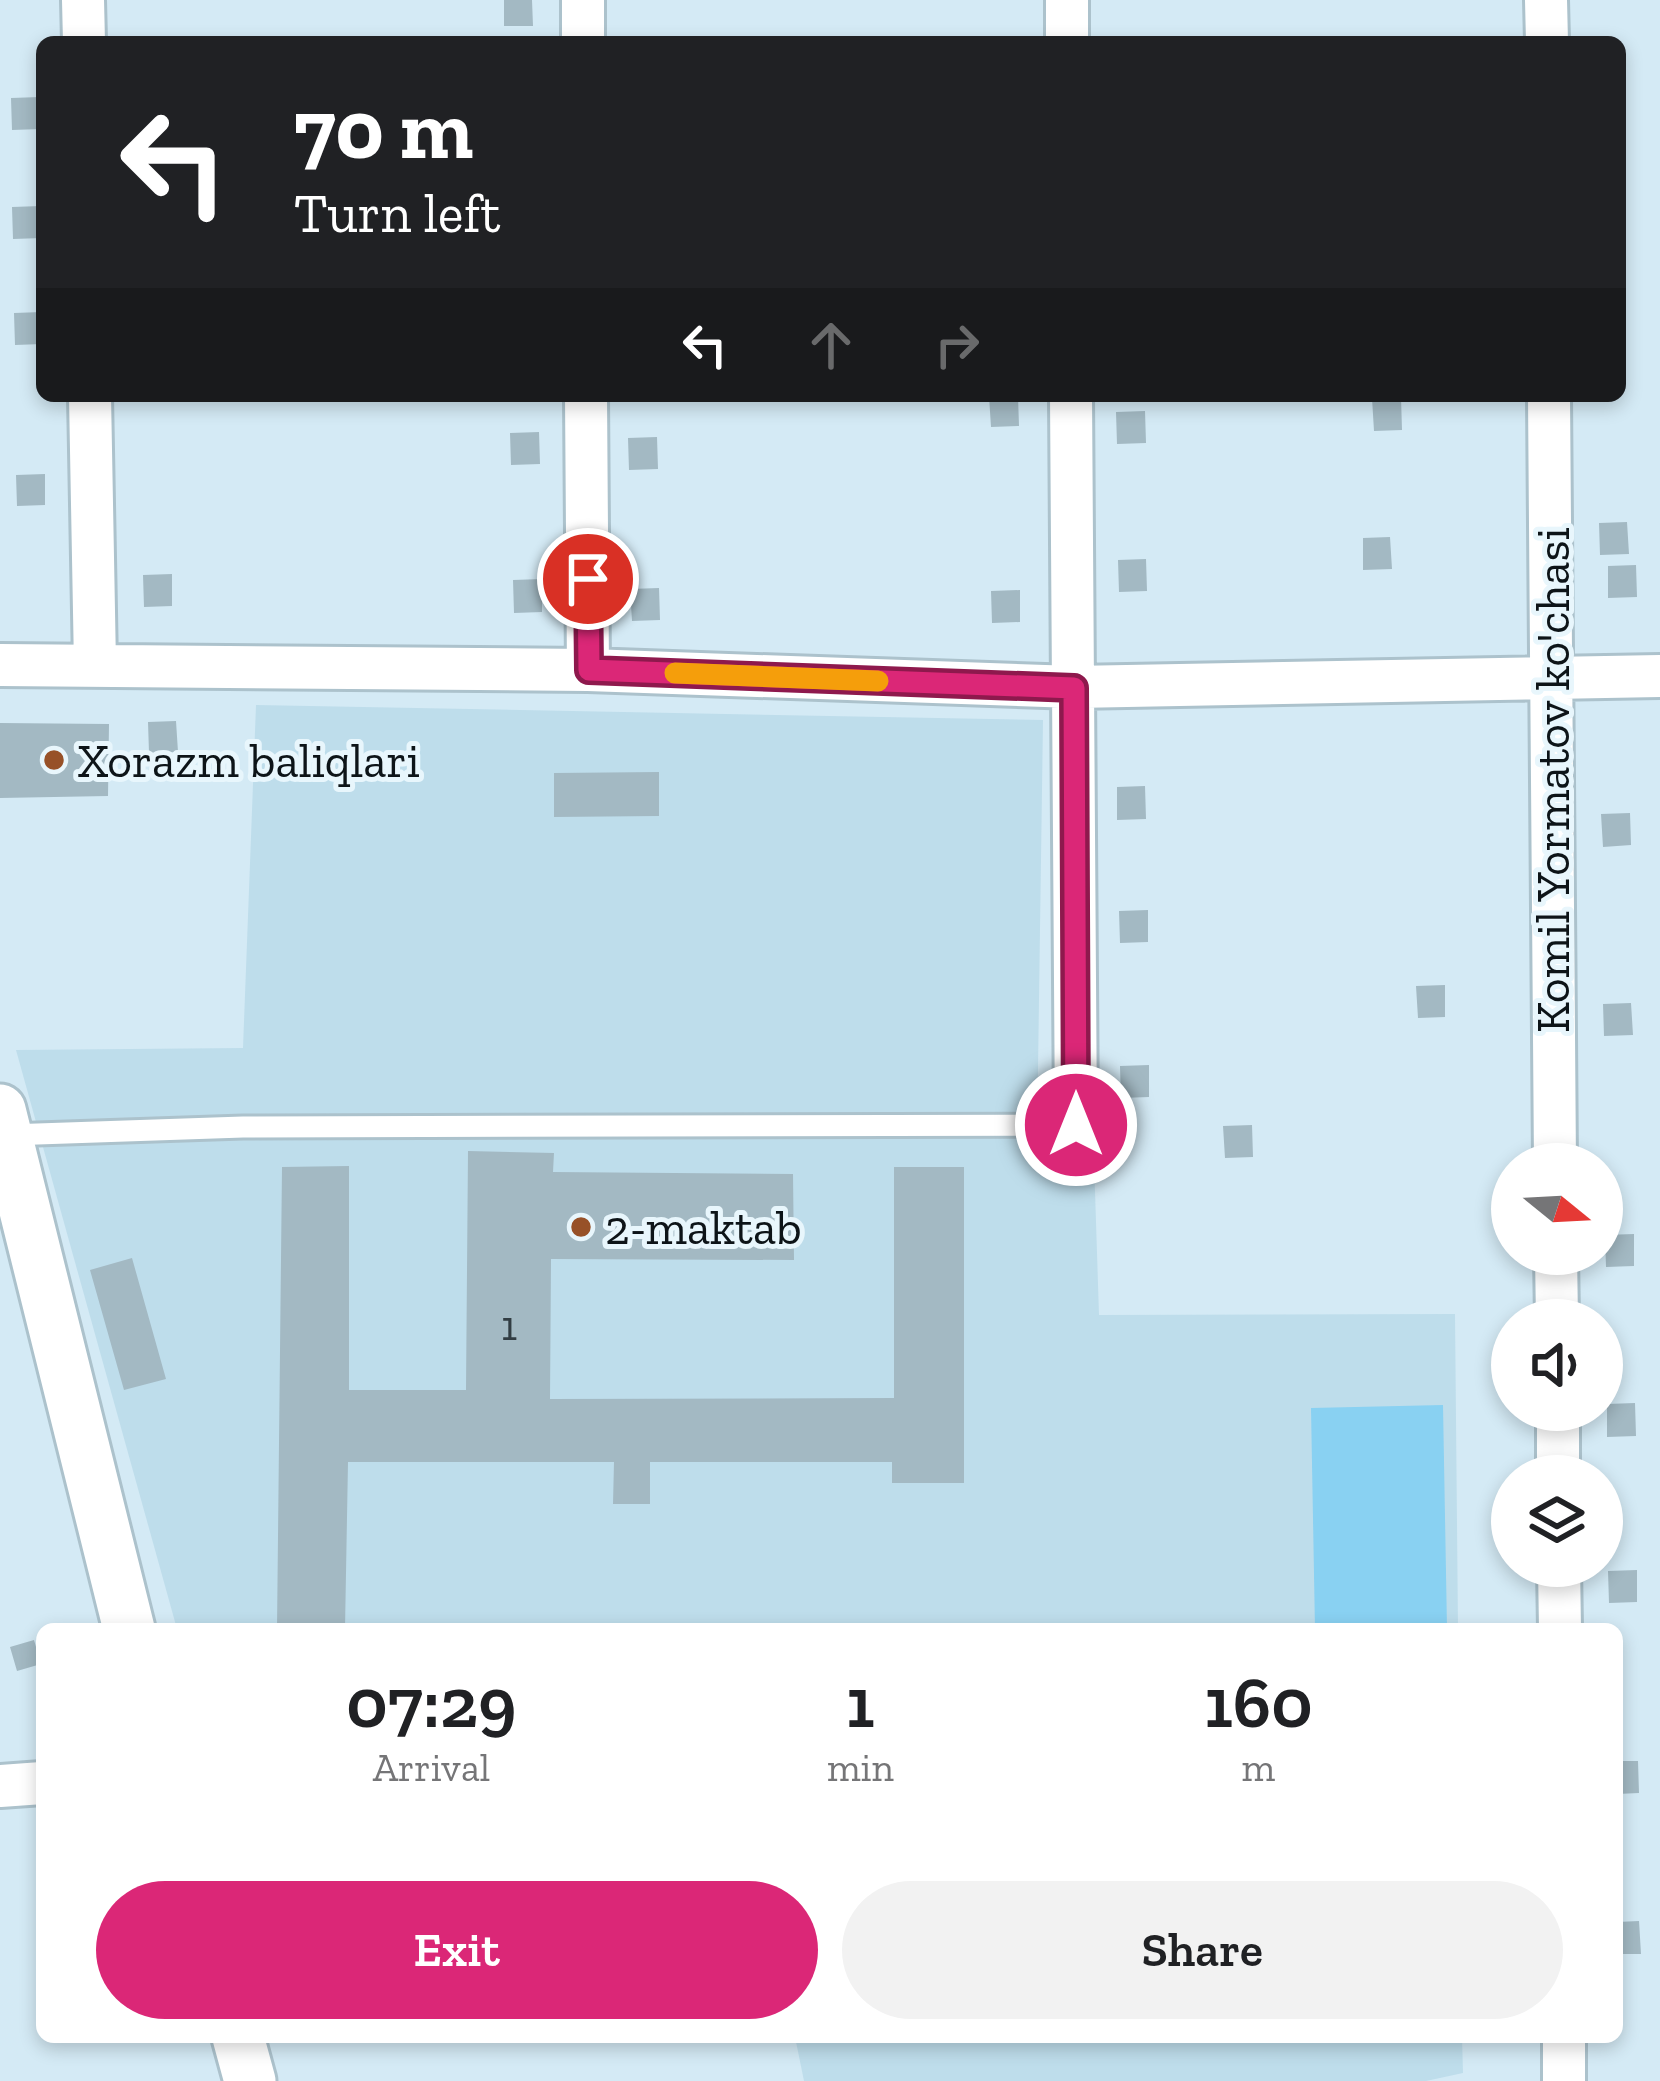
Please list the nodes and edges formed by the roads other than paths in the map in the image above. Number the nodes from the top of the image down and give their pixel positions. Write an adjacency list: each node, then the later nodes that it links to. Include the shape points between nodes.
1 (83, 0): 5 (street)
2 (583, 0): 6 (street)
3 (1067, 0): 7 (street)
4 (1546, 0): 8 (street)
5 (84, 36)
6 (583, 36)
7 (1067, 36)
8 (1547, 36)
9 (91, 402): 14 (street)
10 (586, 402): 15 (street)
11 (1071, 402): 18 (street)
12 (1549, 402): 16 (street, Komil Yormatov ko'chasi)
13 (0, 665): 14 (street)
14 (95, 665): 15 (street)
15 (589, 670): 18 (street)
16 (1550, 676): 17 (street); 18 (street); 21 (street, Komil Yormatov ko'chasi)
17 (1660, 676)
18 (1074, 688): 20 (street)
19 (4, 1123): 20 (lane); 23 (street)
20 (1076, 1125)
21 (1555, 1143)
22 (1559, 1587): 24 (street)
23 (128, 1623)
24 (1560, 1623)
25 (36, 1783): 26 (street)
26 (0, 1786)
27 (240, 2043): 29 (street)
28 (1564, 2043): 30 (street)
29 (250, 2081)
30 (1564, 2081)

